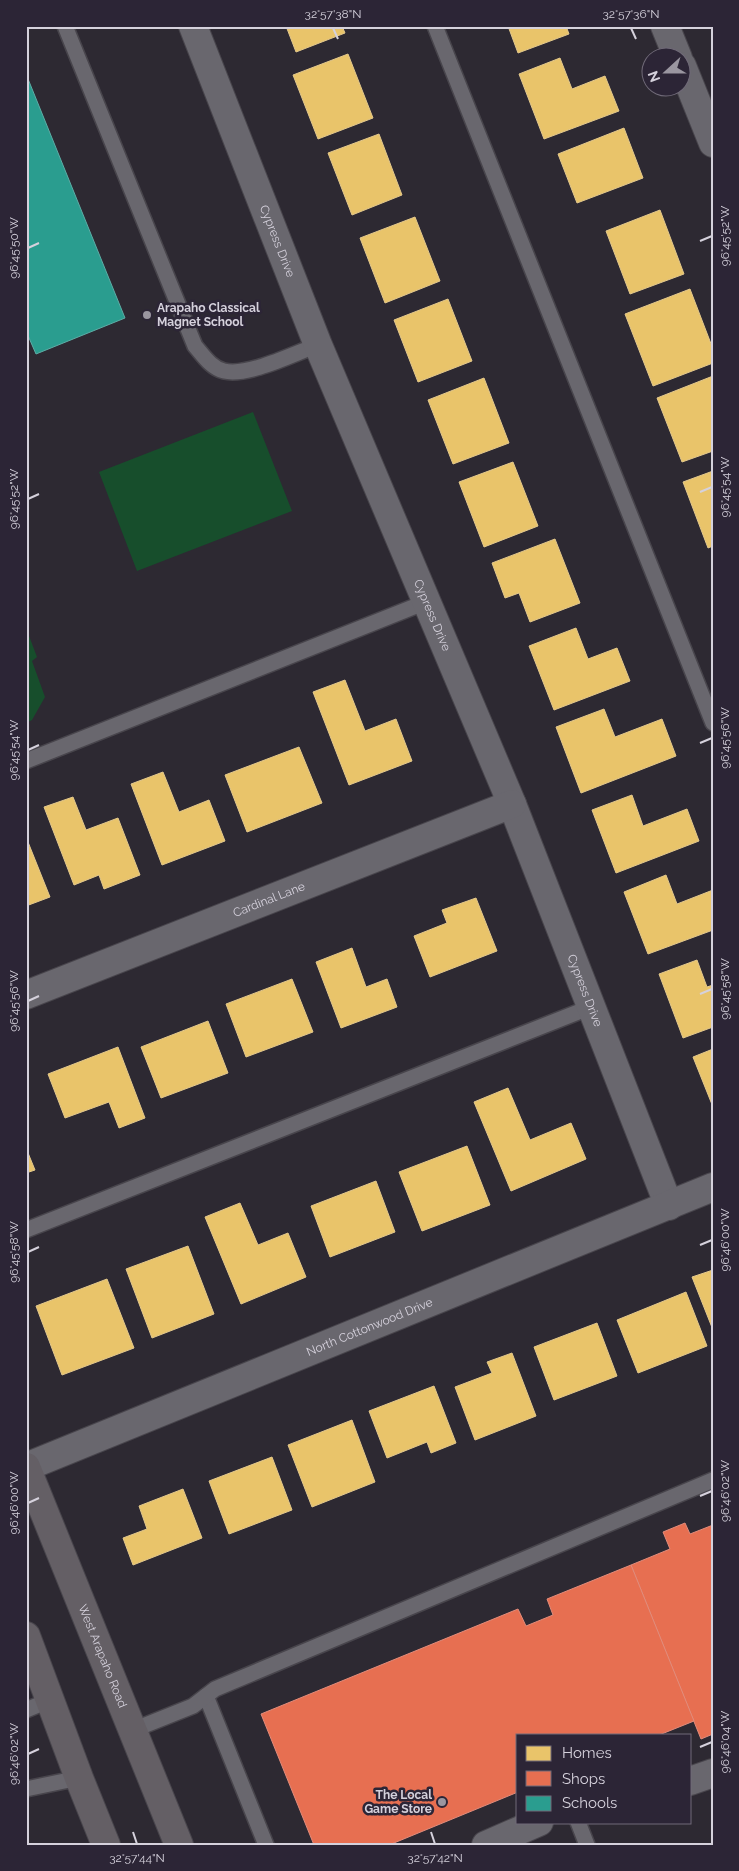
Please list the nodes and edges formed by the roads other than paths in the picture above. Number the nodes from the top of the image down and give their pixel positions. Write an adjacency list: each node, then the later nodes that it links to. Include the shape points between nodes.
1 (65, 26): 8 (lane, via 195,346 208,362 224,371 247,371)
2 (193, 26): 8 (street, Cypress Drive)
3 (435, 26): 10 (lane)
4 (665, 26): 5 (street)
5 (674, 48)
6 (692, 91): 7 (street)
7 (713, 143)
8 (318, 345): 9 (street, Cypress Drive)
9 (426, 602): 11 (lane); 12 (street, Cypress Drive)
10 (713, 723)
11 (26, 761)
12 (512, 804): 13 (street, Cardinal Lane); 14 (street, Cypress Drive)
13 (26, 995)
14 (591, 1007): 16 (street, Cypress Drive); 17 (lane)
15 (713, 1187): 16 (street, North Cottonwood Drive)
16 (669, 1206): 18 (street, North Cottonwood Drive)
17 (26, 1230)
18 (26, 1467): 23 (main road, West Arapaho Road)
19 (713, 1480): 21 (lane, via 215,1689)
20 (26, 1636): 22 (main road)
21 (206, 1696): 23 (lane, via 193,1706); 32 (lane)
22 (38, 1705): 25 (main road)
23 (133, 1730): 31 (main road, West Arapaho Road)
24 (713, 1773): 26 (street)
25 (79, 1778): 27 (lane); 30 (main road)
26 (692, 1780)
27 (26, 1789)
28 (535, 1824): 33 (street)
29 (579, 1824): 34 (lane)
30 (106, 1845)
31 (179, 1845)
32 (266, 1845)
33 (486, 1845)
34 (587, 1845)

